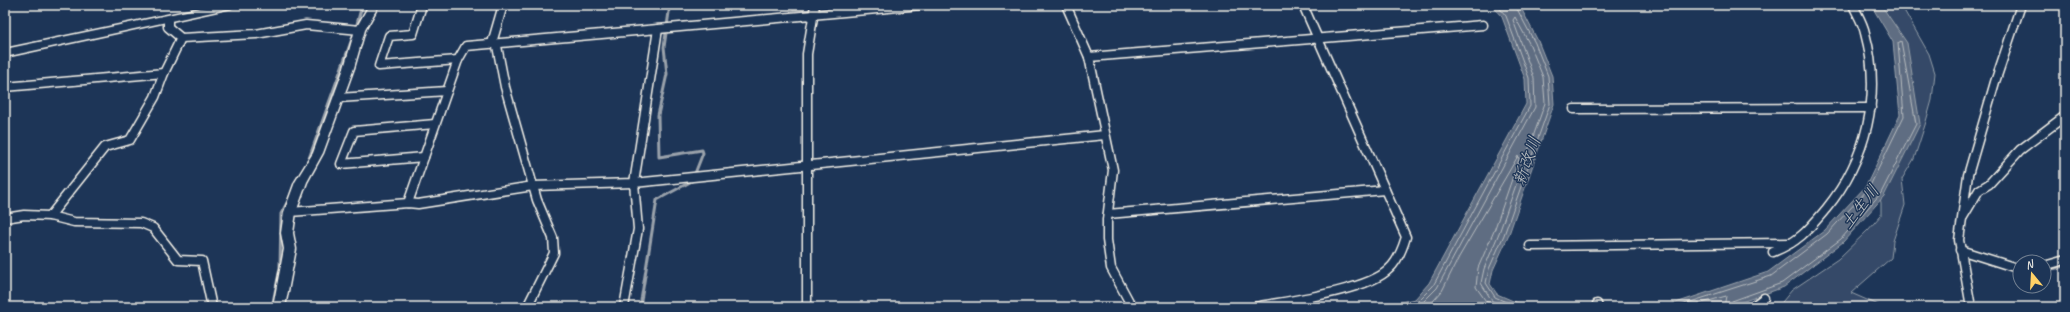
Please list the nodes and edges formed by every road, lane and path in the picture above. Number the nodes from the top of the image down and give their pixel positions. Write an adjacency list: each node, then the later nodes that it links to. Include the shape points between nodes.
1 (232, 5): 12 (main road)
2 (374, 5): 15 (street)
3 (422, 5): 21 (street, via 413,34 389,36 379,66)
4 (503, 5): 18 (street)
5 (815, 5): 11 (street)
6 (922, 5): 11 (street)
7 (1066, 5): 20 (street)
8 (1303, 5): 17 (street)
9 (1853, 5): 26 (street, via 1865,32 1870,57)
10 (2021, 5): 41 (street, via 1977,140)
11 (814, 16): 14 (street); 32 (street, via 807,54)
12 (168, 20): 16 (street, via 168,27); 19 (main road)
13 (1482, 26): 17 (street)
14 (658, 29): 18 (street); 33 (street)
15 (360, 30): 16 (street, via 306,25 256,34); 25 (street)
16 (181, 38): 22 (street)
17 (1318, 39): 20 (street); 35 (street)
18 (492, 43): 21 (street, via 466,46); 34 (street, via 497,46 505,87)
19 (5, 53)
20 (1089, 57): 30 (street)
21 (458, 60): 24 (street)
22 (164, 73): 23 (street); 39 (street, via 155,97 130,140 105,147)
23 (5, 87)
24 (447, 92): 25 (street); 29 (street)
25 (338, 98): 37 (street, via 318,152 301,182)
26 (1871, 108): 27 (street); 42 (street, via 1863,146 1853,170 1804,235)
27 (1574, 109)
28 (2065, 116): 41 (street, via 2020,150 1989,184 1979,190)
29 (435, 124): 31 (street); 31 (street, via 354,131 341,164)
30 (1105, 135): 32 (street); 38 (street, via 1113,170)
31 (424, 157): 36 (street)
32 (808, 166): 33 (street); 54 (street)
33 (634, 183): 34 (street); 53 (street, via 638,229)
34 (533, 186): 36 (street, via 418,204); 52 (street, via 553,238 554,252)
35 (1385, 190): 38 (street); 56 (street, via 1406,237 1390,269 1376,280 1338,291)
36 (408, 203): 37 (street)
37 (290, 212): 51 (street, via 287,233 290,249)
38 (1108, 214): 55 (street, via 1107,240 1111,268)
39 (50, 216): 40 (street, via 24,215); 50 (street, via 74,222 141,223 153,228 178,260 202,261)
40 (5, 218)
41 (1961, 220): 44 (street)
42 (1792, 243): 43 (street); 45 (street)
43 (1530, 246)
44 (1960, 250): 48 (street); 58 (street)
45 (1772, 252)
46 (2065, 260): 47 (street)
47 (2052, 264)
48 (2012, 266)
49 (1764, 298): 57 (street)
50 (212, 307)
51 (279, 307)
52 (527, 307)
53 (624, 307)
54 (807, 307)
55 (1132, 307)
56 (1255, 307)
57 (1752, 307)
58 (1972, 307)

